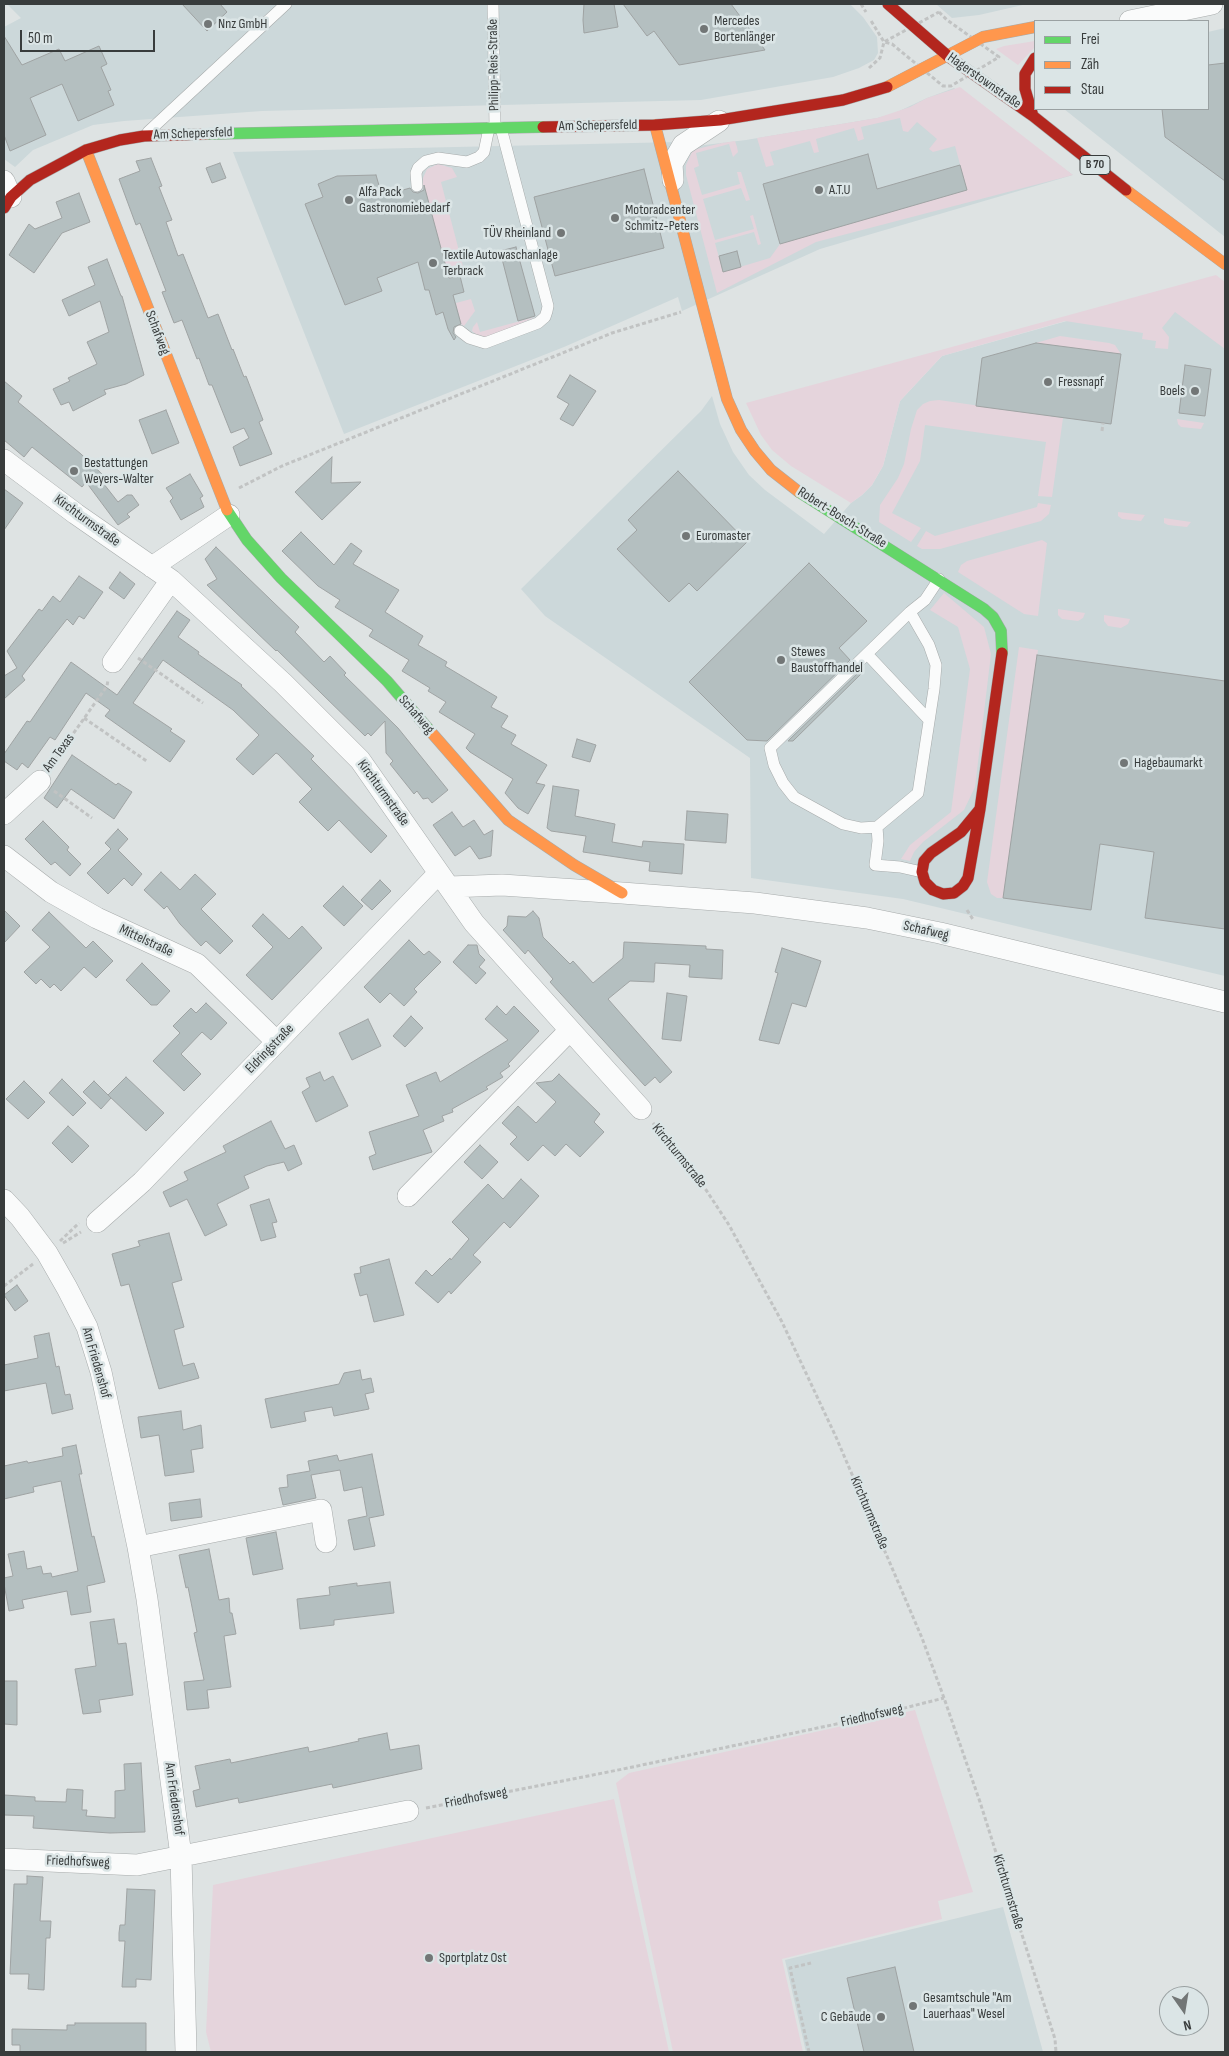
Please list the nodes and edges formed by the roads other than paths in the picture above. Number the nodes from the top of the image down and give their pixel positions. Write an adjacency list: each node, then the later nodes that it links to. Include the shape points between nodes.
1 (286, 4): 13 (lane, Am Schepersfeld)
2 (493, 4): 12 (lane, Philipp-Reis-Straße)
3 (888, 4): 7 (street, Hagerstownstraße / B 70)
4 (1212, 4): 5 (street)
5 (1135, 20)
6 (1034, 27): 7 (street, Am Schepersfeld, via 984,37)
7 (949, 58): 9 (street, Hagerstownstraße / B 70); 10 (street, Am Schepersfeld, via 892,86 851,98)
8 (1034, 60): 9 (street, via 1025,74 1025,90)
9 (1032, 116): 18 (street, Hagerstownstraße / B 70)
10 (720, 120): 11 (street, Am Schepersfeld); 17 (street, Robert-Bosch-Straße, via 683,145 677,154 672,164)
11 (655, 125): 12 (street, Am Schepersfeld); 17 (street, Robert-Bosch-Straße)
12 (495, 127): 13 (street, Am Schepersfeld); 15 (lane, via 479,157 467,162 438,158 426,161 416,173); 19 (lane, via 548,306 546,317 538,323 485,343)
13 (144, 136): 14 (street, Am Schepersfeld)
14 (86, 150): 16 (street, Am Schepersfeld); 21 (street, Schafweg)
15 (417, 186)
16 (6, 195)
17 (675, 198): 23 (street, Robert-Bosch-Straße, via 727,399 754,451 791,487)
18 (1225, 264)
19 (460, 331)
20 (4, 460): 22 (street, Kirchturmstraße)
21 (225, 506): 22 (street); 36 (street, Schafweg, via 247,540 281,578 386,681 508,820)
22 (152, 567): 24 (street, Kirchturmstraße)
23 (939, 579): 25 (lane, via 925,600); 30 (street, Robert-Bosch-Straße, via 984,608 1001,631 1003,646)
24 (171, 580): 26 (street); 35 (street, Kirchturmstraße, via 283,683 360,760)
25 (910, 612): 27 (lane); 28 (lane, via 929,645 936,665)
26 (118, 654)
27 (867, 654): 28 (lane); 32 (lane, via 770,748 774,765 794,797 843,824)
28 (929, 720): 32 (lane, via 918,793)
29 (40, 780): 31 (street, Am Texas)
30 (980, 809): 34 (street, via 961,832 930,853); 34 (street, Robert-Bosch-Straße, via 968,878 962,886 943,894 925,882)
31 (4, 814)
32 (876, 827): 34 (lane, via 875,865)
33 (4, 856): 39 (street, Mittelstraße, via 50,892 97,918 197,964)
34 (922, 872)
35 (445, 880): 36 (street, Schafweg); 38 (street, Kirchturmstraße, via 474,923); 39 (street, Eldringstraße)
36 (622, 893): 37 (street, Schafweg, via 755,903 867,918)
37 (1225, 1002)
38 (570, 1030): 40 (street, Kirchturmstraße); 41 (street)
39 (276, 1042): 43 (street, Eldringstraße, via 142,1182)
40 (640, 1109)
41 (408, 1196)
42 (4, 1200): 45 (street, Am Friedenshof, via 47,1253 86,1327 101,1372)
43 (98, 1222)
44 (326, 1542): 45 (street, via 321,1510)
45 (138, 1547): 47 (street, Am Friedenshof)
46 (408, 1811): 47 (street, Friedhofsweg)
47 (182, 1856): 48 (street, Friedhofsweg, via 137,1865); 49 (street, Am Friedenshof)
48 (4, 1859)
49 (186, 2052)

